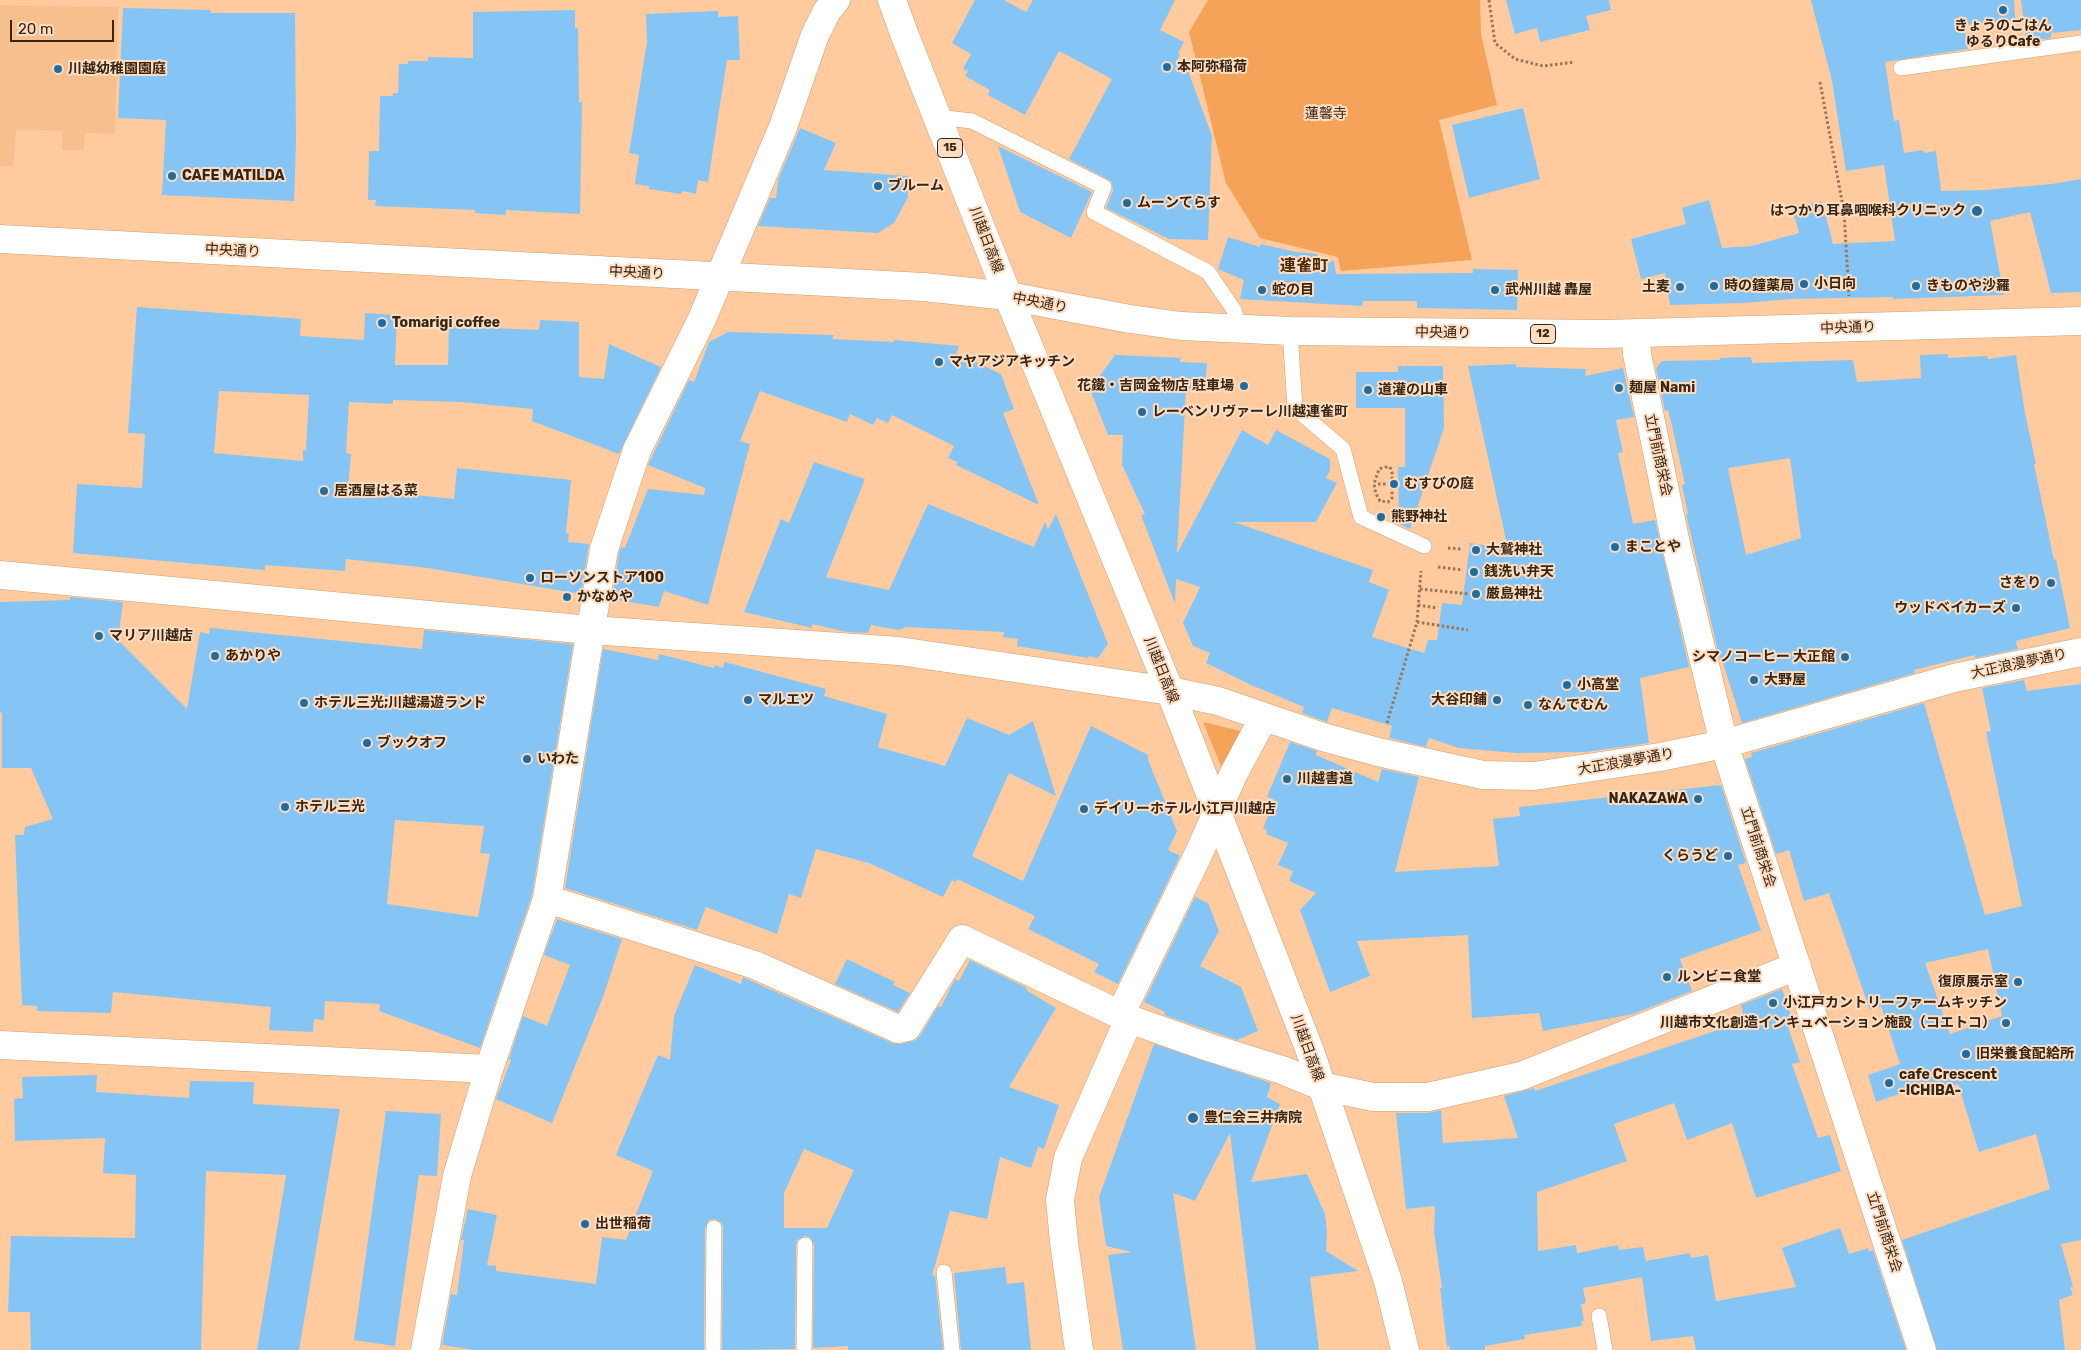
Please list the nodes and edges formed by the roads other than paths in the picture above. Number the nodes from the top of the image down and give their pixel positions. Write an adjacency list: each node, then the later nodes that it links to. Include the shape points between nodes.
1 (836, 0): 7 (street, via 815,35 782,127)
2 (892, 0): 5 (street, 川越日高線 / 15)
3 (2081, 43): 4 (lane)
4 (1901, 68)
5 (937, 117): 8 (street, 川越日高線 / 15); 10 (lane, via 972,121 1104,187 1094,212 1208,272 1234,310)
6 (0, 239): 7 (street, 中央通り)
7 (720, 278): 8 (street, 中央通り, via 924,287); 15 (street, via 637,450 604,548)
8 (1008, 296): 10 (street, 中央通り / 12, via 1130,320); 17 (street, 川越日高線 / 15)
9 (2081, 321): 12 (street, 中央通り / 12)
10 (1239, 329): 11 (street, 中央通り / 12)
11 (1290, 331): 12 (street, 中央通り / 12); 13 (lane, via 1295,408 1343,449 1361,517)
12 (1636, 334): 19 (street, 立門前商栄会, via 1637,354 1677,549)
13 (1424, 546)
14 (0, 575): 15 (street, 大正浪漫夢通り)
15 (590, 630): 17 (street, 大正浪漫夢通り, via 899,652); 21 (street)
16 (2081, 652): 19 (street, 大正浪漫夢通り, via 1954,678)
17 (1170, 692): 18 (street, 大正浪漫夢通り, via 1218,701); 20 (street, 川越日高線 / 15)
18 (1264, 717): 19 (street, 大正浪漫夢通り, via 1378,752 1483,775 1534,776); 20 (street)
19 (1724, 744): 22 (street, 立門前商栄会)
20 (1216, 812): 23 (street); 26 (street, 川越日高線 / 15)
21 (547, 899): 23 (street, via 755,965 898,1029 907,1027 962,939); 25 (street)
22 (1797, 966): 26 (street, via 1521,1076 1428,1096 1373,1097); 38 (street, 立門前商栄会)
23 (1125, 1017): 26 (street); 35 (street, via 1068,1158 1060,1200)
24 (0, 1045): 25 (street)
25 (489, 1069): 31 (street, via 457,1176)
26 (1321, 1086): 36 (street, 川越日高線 / 15, via 1388,1281)
27 (714, 1228): 32 (lane)
28 (805, 1245): 33 (lane)
29 (944, 1272): 34 (lane)
30 (1599, 1316): 37 (lane)
31 (425, 1350)
32 (714, 1350)
33 (804, 1350)
34 (952, 1350)
35 (1079, 1350)
36 (1405, 1350)
37 (1605, 1350)
38 (1922, 1350)

